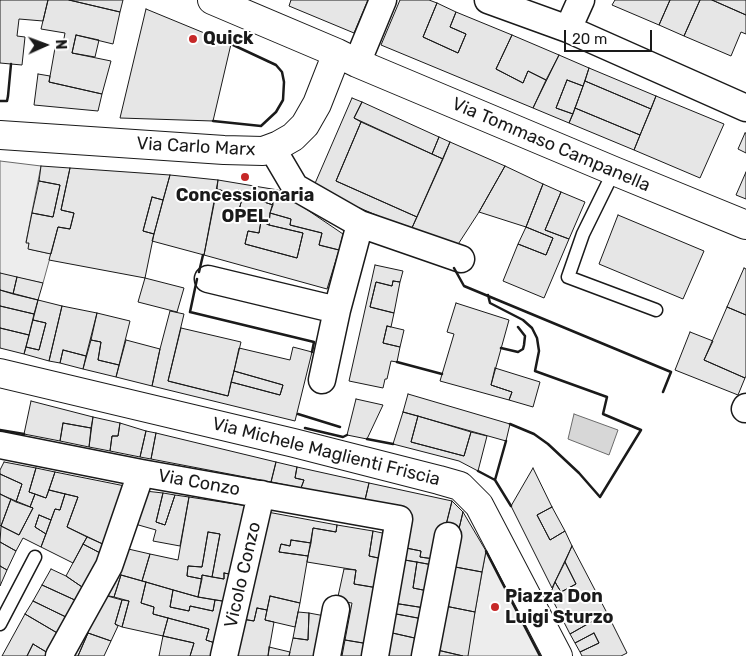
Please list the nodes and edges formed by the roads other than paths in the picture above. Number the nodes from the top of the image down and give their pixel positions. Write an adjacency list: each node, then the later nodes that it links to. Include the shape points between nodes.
1 (212, 0): 6 (street, Via Tommaso Campanella)
2 (384, 0): 6 (street)
3 (488, 0): 5 (street)
4 (581, 0): 5 (street)
5 (568, 29): 7 (street)
6 (347, 58): 9 (street, Via Carlo Marx, via 305,125 293,137); 10 (street, Via Tommaso Campanella)
7 (744, 101)
8 (0, 134): 9 (street, Via Carlo Marx, via 224,150 263,151)
9 (272, 148): 11 (street, via 295,187)
10 (614, 171): 12 (street, Via Tommaso Campanella); 16 (lane, via 583,234 568,278)
11 (360, 224): 13 (street); 15 (street)
12 (746, 225)
13 (461, 259)
14 (208, 279): 15 (street)
15 (337, 310): 18 (street)
16 (656, 310)
17 (0, 373): 31 (street, Via Michele Maglienti Friscia, via 460,486 479,505)
18 (322, 380)
19 (0, 445): 20 (street, Via Conzo)
20 (141, 473): 21 (street, Via Conzo); 26 (street, via 109,566)
21 (261, 494): 27 (street, Vicolo Conzo); 29 (street, Via Conzo, via 399,519)
22 (448, 536): 30 (street)
23 (35, 557): 25 (lane)
24 (336, 609): 28 (street)
25 (0, 624)
26 (59, 656)
27 (224, 656)
28 (327, 656)
29 (375, 656)
30 (425, 656)
31 (558, 656)

